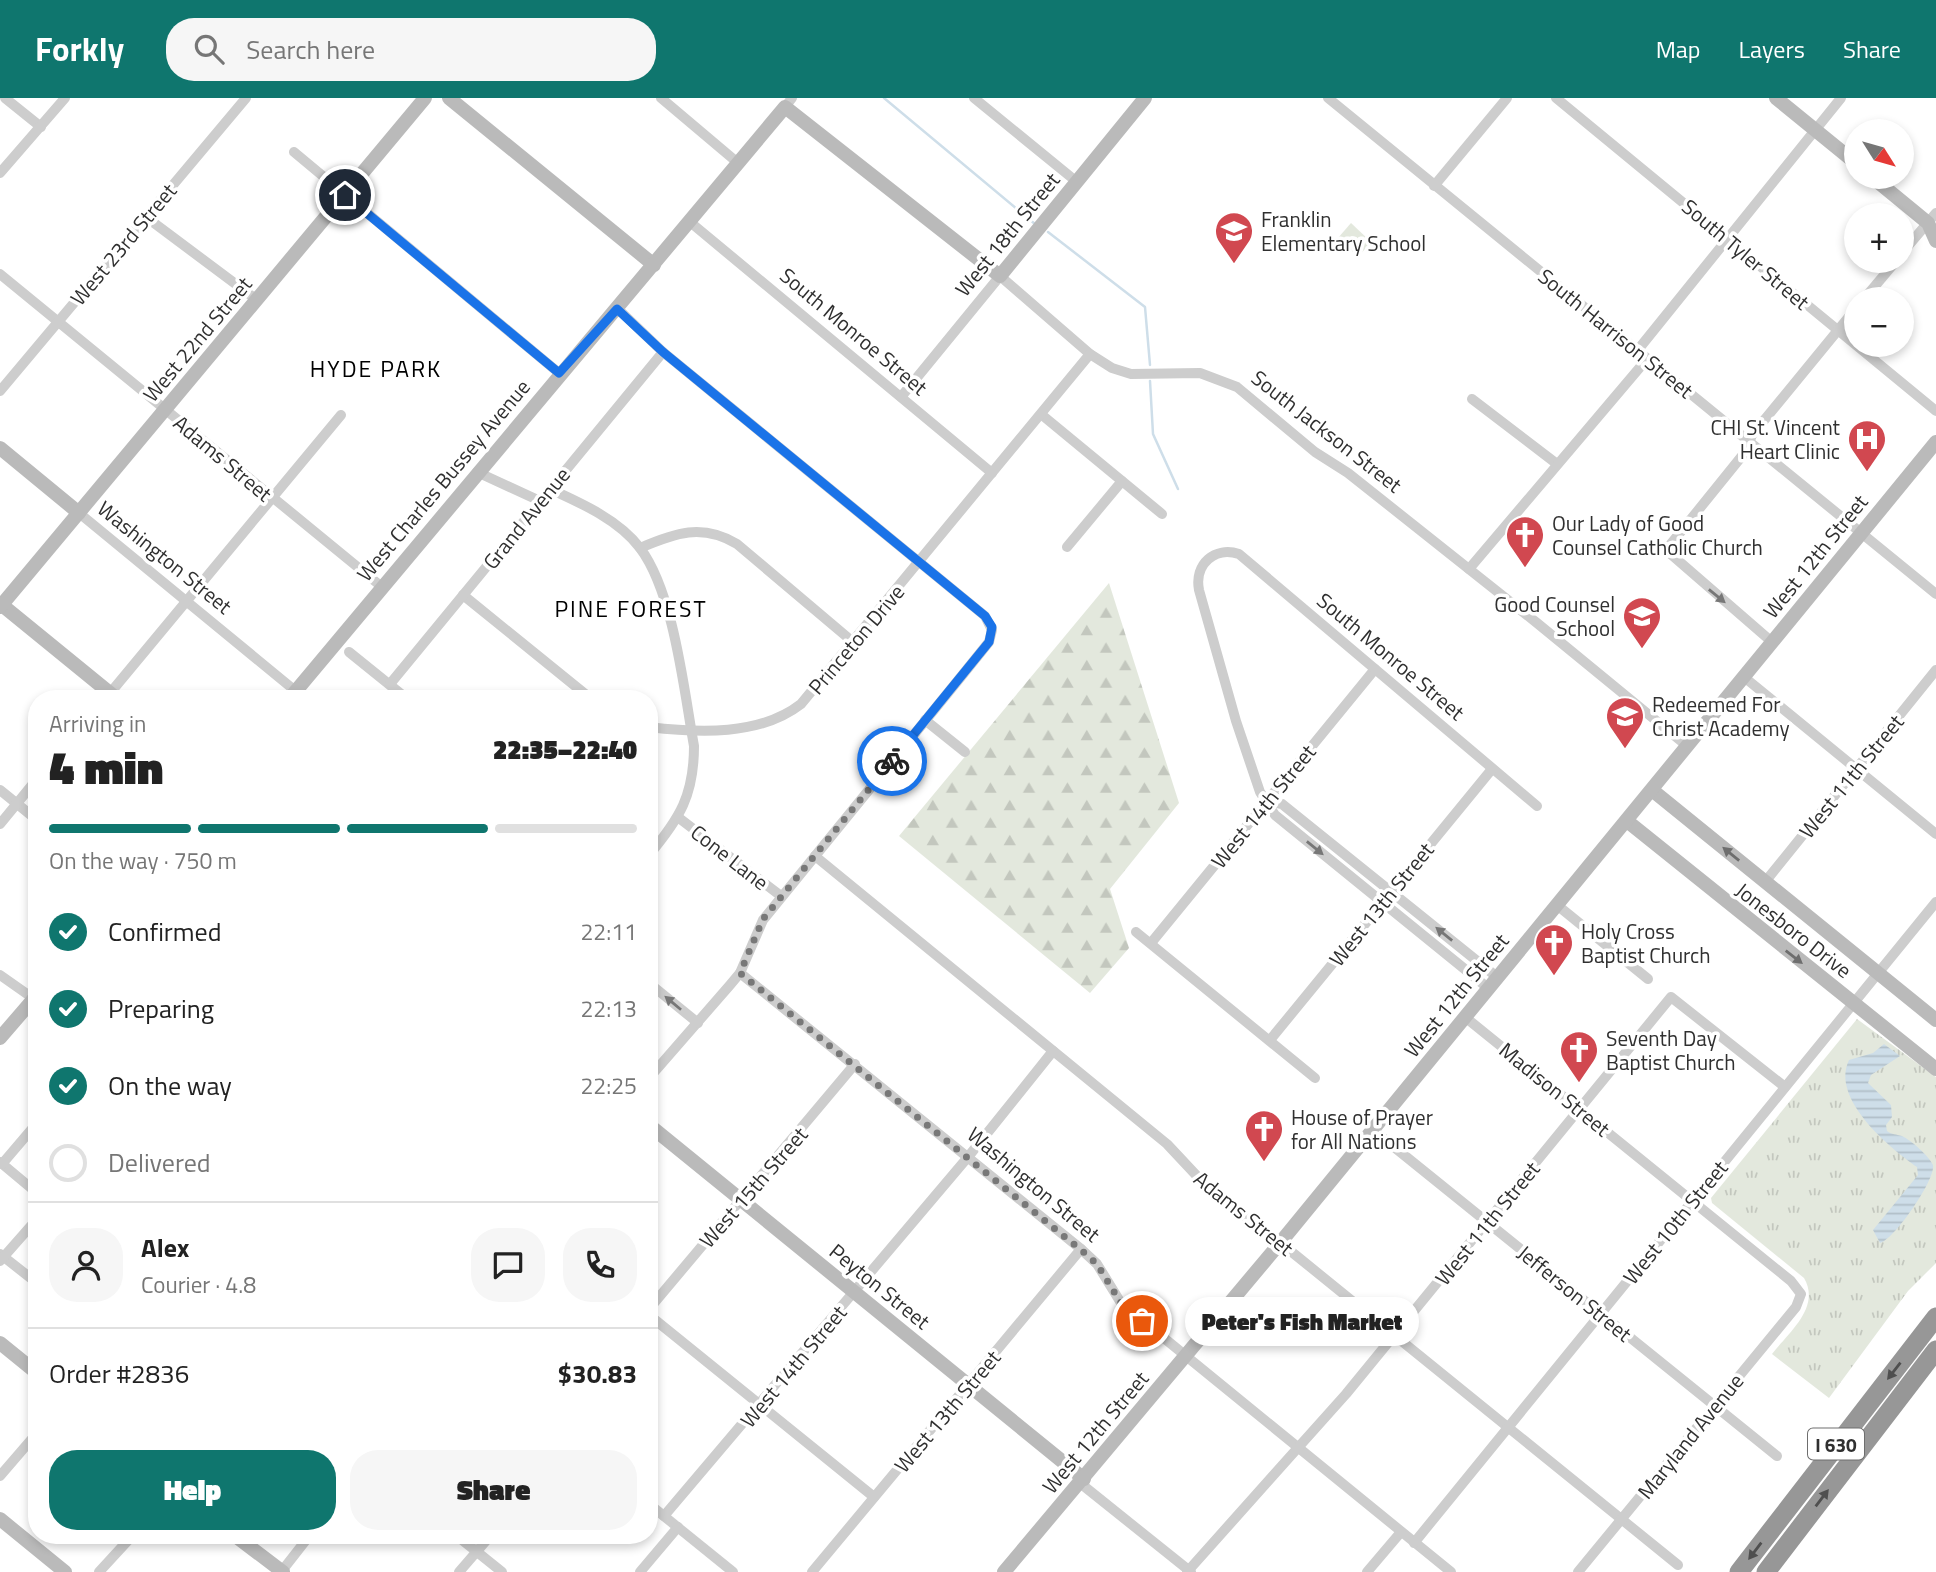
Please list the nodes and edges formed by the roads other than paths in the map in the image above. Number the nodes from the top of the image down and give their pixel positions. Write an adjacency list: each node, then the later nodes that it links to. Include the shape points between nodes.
1 (5, 98): 16 (street)
2 (65, 98): 16 (street)
3 (229, 98): 14 (street)
4 (425, 98): 25 (street, West 22nd Street)
5 (449, 98): 32 (street)
6 (661, 98): 20 (street)
7 (974, 98): 22 (street)
8 (1145, 98): 22 (street, West 18th Street)
9 (1328, 98): 23 (street, South Harrison Street)
10 (1507, 98): 23 (street)
11 (1556, 98): 29 (street, South Tyler Street)
12 (1776, 98): 17 (street)
13 (1841, 98): 17 (street)
14 (243, 102): 26 (street, West 23rd Street)
15 (789, 102): 20 (street, West Charles Bussey Avenue); 35 (street, South Jackson Street)
16 (41, 127): 21 (street)
17 (1815, 130): 19 (street); 29 (street)
18 (294, 152): 25 (street)
19 (1844, 153)
20 (738, 163): 28 (street, West Charles Bussey Avenue)
21 (0, 173)
22 (1077, 182): 35 (street, West 18th Street)
23 (1434, 186): 42 (street, South Harrison Street)
24 (1889, 189): 27 (street)
25 (345, 195): 37 (street, West 22nd Street); 46 (street)
26 (146, 217): 37 (street); 39 (street, West 23rd Street)
27 (1933, 219): 30 (street); 31 (street)
28 (690, 222): 32 (street, West Charles Bussey Avenue); 48 (street, South Monroe Street)
29 (1728, 238): 41 (street, South Tyler Street); 42 (street)
30 (1914, 240)
31 (1936, 241)
32 (653, 265): 38 (street, West Charles Bussey Avenue)
33 (1886, 273): 36 (street)
34 (0, 274): 39 (street, Adams Street)
35 (1000, 276): 44 (street, South Jackson Street); 48 (street, West 18th Street)
36 (1874, 287)
37 (257, 300): 50 (street, West 22nd Street)
38 (617, 309): 43 (street); 46 (street, West Charles Bussey Avenue)
39 (57, 322): 47 (street, West 23rd Street); 50 (street, Adams Street)
40 (1844, 323): 41 (street)
41 (1838, 330): 51 (street, South Tyler Street); 54 (street)
42 (1637, 351): 45 (street, South Harrison Street)
43 (663, 352): 61 (street, Grand Avenue); 69 (street)
44 (1090, 354): 53 (street, Princeton Drive); 70 (street, South Jackson Street, via 1121,372 1200,373 1237,387)
45 (1647, 359): 54 (street, South Harrison Street); 57 (street)
46 (559, 373): 58 (street, West Charles Bussey Avenue)
47 (0, 391)
48 (901, 397): 59 (street, South Monroe Street)
49 (1472, 399): 57 (street)
50 (165, 411): 62 (street, Adams Street); 64 (street, West 22nd Street)
51 (1936, 411)
52 (341, 415): 62 (street)
53 (1042, 415): 59 (street, Princeton Drive); 60 (street)
54 (1750, 442): 66 (street, South Harrison Street); 77 (street, one-way to 77, via 1666,550)
55 (1936, 442): 66 (street, West 12th Street)
56 (0, 448): 64 (street, Washington Street)
57 (1557, 464): 70 (street)
58 (477, 472): 63 (street); 71 (street, West Charles Bussey Avenue)
59 (992, 473): 69 (street, Princeton Drive)
60 (1122, 481): 65 (street); 67 (street)
61 (550, 489): 63 (street, Grand Avenue); 68 (street, via 601,516)
62 (271, 499): 71 (street, Adams Street); 74 (street)
63 (540, 501): 73 (street, Grand Avenue)
64 (79, 513): 74 (street, Washington Street); 75 (street, West 22nd Street)
65 (1162, 514)
66 (1861, 534): 72 (street, South Harrison Street); 77 (street, West 12th Street)
67 (1067, 547)
68 (640, 548): 76 (street, via 688,531 723,537); 91 (street, via 666,607)
69 (920, 562): 76 (street, Princeton Drive); 89 (street, via 992,627 989,642)
70 (1469, 569): 92 (street, South Jackson Street)
71 (382, 587): 86 (street, West Charles Bussey Avenue)
72 (1936, 594)
73 (463, 595): 82 (street, Grand Avenue); 88 (street)
74 (186, 601): 84 (street); 85 (street, Washington Street)
75 (1, 606): 83 (street)
76 (853, 642): 91 (street, Princeton Drive, via 805,700 785,714 761,723)
77 (1772, 642): 81 (street, West 12th Street)
78 (349, 652): 82 (street)
79 (1375, 669): 94 (street, South Monroe Street); 99 (street, West 14th Street); 99 (street, South Monroe Street, via 1239,554 1227,550 1213,554 1200,570 1196,578 1236,721 1260,792)
80 (1936, 670): 95 (street, West 11th Street)
81 (1744, 677): 92 (street, West 12th Street); 95 (street)
82 (390, 684): 87 (street)
83 (103, 690)
84 (116, 690)
85 (289, 690)
86 (301, 690)
87 (397, 690)
88 (580, 690)
89 (925, 720): 93 (street); 108 (street)
90 (658, 728): 91 (street, Princeton Drive)
91 (692, 732): 103 (street, via 693,776)
92 (1686, 746): 98 (street, West 12th Street)
93 (965, 752)
94 (1492, 769): 101 (street, South Monroe Street); 110 (street, West 13th Street)
95 (1856, 769): 106 (street); 109 (street, West 11th Street)
96 (28, 789): 100 (street)
97 (0, 790): 100 (street)
98 (1652, 790): 104 (street, West 12th Street); 109 (street, Jonesboro Drive, one-way to 98)
99 (1268, 801): 110 (street, via 1282,804); 113 (street, one-way to 113, via 1275,815); 116 (street, West 14th Street)
100 (16, 803): 102 (street); 105 (street)
101 (1537, 806)
102 (28, 813)
103 (679, 818): 107 (street); 111 (street, Cone Lane)
104 (1627, 821): 114 (street, West 12th Street); 124 (street, Jonesboro Drive, one-way to 124)
105 (0, 824)
106 (1936, 834)
107 (658, 844)
108 (815, 856): 111 (street); 131 (street, Adams Street)
109 (1765, 882): 117 (street, Jonesboro Drive)
110 (1391, 892): 113 (street, West 13th Street); 121 (street, one-way to 110)
111 (781, 896): 118 (street, via 763,919)
112 (1936, 902): 117 (street, West 10th Street)
113 (1382, 903): 121 (street); 130 (street, West 13th Street)
114 (1557, 905): 120 (street); 121 (street, West 12th Street)
115 (1136, 932): 116 (street)
116 (1151, 943): 130 (street)
117 (1879, 972): 124 (street, West 10th Street); 127 (street, Jonesboro Drive)
118 (740, 973): 128 (street); 132 (street, Washington Street)
119 (0, 975): 123 (street)
120 (1648, 979)
121 (1492, 983): 126 (street, West 12th Street)
122 (658, 990): 128 (street, one-way to 122)
123 (28, 993)
124 (1853, 1003): 134 (street, Jonesboro Drive); 136 (street, West 10th Street)
125 (28, 1007): 129 (street)
126 (1465, 1017): 137 (street, Madison Street); 138 (street, West 12th Street)
127 (1936, 1020)
128 (698, 1023): 133 (street)
129 (0, 1038)
130 (1270, 1040): 135 (street)
131 (1053, 1051): 141 (street, West 14th Street); 148 (street, Adams Street, via 1167,1144 1211,1191)
132 (855, 1064): 141 (street, Washington Street); 145 (street, West 15th Street)
133 (658, 1068)
134 (1936, 1069)
135 (1315, 1077)
136 (1785, 1087): 137 (street, West 11th Street, via 1671,997); 144 (street, West 10th Street)
137 (1579, 1108): 144 (street, Madison Street); 146 (street, West 11th Street)
138 (1373, 1130): 146 (street, Jefferson Street); 148 (street, West 12th Street)
139 (658, 1132): 145 (street, Peyton Street)
140 (28, 1133): 142 (street)
141 (968, 1157): 149 (street, Washington Street); 152 (street, West 14th Street)
142 (1, 1163): 143 (street)
143 (28, 1186)
144 (1694, 1200): 153 (street, Madison Street, via 1800,1289); 155 (street, West 10th Street)
145 (742, 1201): 152 (street, Peyton Street); 154 (street, West 15th Street)
146 (1489, 1222): 155 (street, Jefferson Street); 158 (street, West 11th Street)
147 (28, 1228): 150 (street)
148 (1280, 1243): 158 (street, Adams Street); 161 (street, West 12th Street)
149 (1081, 1250): 161 (street, Washington Street, via 1097,1264 1121,1303); 163 (street, West 13th Street)
150 (1, 1257): 151 (street)
151 (28, 1276)
152 (854, 1293): 163 (street, Peyton Street); 164 (street, West 14th Street)
153 (1801, 1298): 165 (street, Maryland Avenue)
154 (658, 1299)
155 (1600, 1315): 165 (street, Jefferson Street); 166 (street, West 10th Street)
156 (1936, 1317): 202 (highway, I 630, one-way to 202)
157 (658, 1322): 164 (street)
158 (1394, 1336): 166 (street, Adams Street); 168 (street, West 11th Street)
159 (0, 1343): 162 (street)
160 (1936, 1350): 203 (highway, I 630, one-way to 160)
161 (1186, 1356): 168 (street, Washington Street); 171 (street, West 12th Street)
162 (28, 1366)
163 (968, 1386): 171 (street, Peyton Street); 172 (street, West 13th Street)
164 (760, 1406): 172 (street); 174 (street, West 14th Street)
165 (1714, 1406): 169 (street, Jefferson Street); 175 (street, Maryland Avenue)
166 (1508, 1428): 175 (street, Adams Street); 180 (street, West 10th Street)
167 (28, 1443): 170 (street)
168 (1299, 1446): 178 (street, Washington Street); 189 (street, West 11th Street)
169 (1777, 1456)
170 (0, 1476)
171 (1082, 1481): 189 (street, Peyton Street); 198 (street, West 12th Street)
172 (874, 1497): 197 (street, West 13th Street)
173 (658, 1512): 174 (street)
174 (664, 1517): 177 (street)
175 (1623, 1518): 188 (street, Adams Street); 201 (street, Maryland Avenue)
176 (0, 1519): 179 (street)
177 (678, 1527): 195 (street); 196 (street)
178 (1401, 1532): 180 (street, Washington Street); 199 (street)
179 (28, 1542)
180 (1414, 1543): 200 (street, Washington Street)
181 (31, 1544): 190 (street)
182 (125, 1544): 191 (street)
183 (246, 1544): 192 (street)
184 (303, 1544): 192 (street)
185 (467, 1544): 187 (street)
186 (484, 1544): 187 (street)
187 (477, 1552): 193 (street); 194 (street)
188 (1678, 1565)
189 (1189, 1571)
190 (65, 1572)
191 (99, 1572)
192 (282, 1572)
193 (459, 1572)
194 (502, 1572)
195 (640, 1572)
196 (733, 1572)
197 (812, 1572)
198 (1004, 1572)
199 (1367, 1572)
200 (1451, 1572)
201 (1578, 1572)
202 (1739, 1572)
203 (1766, 1572)

